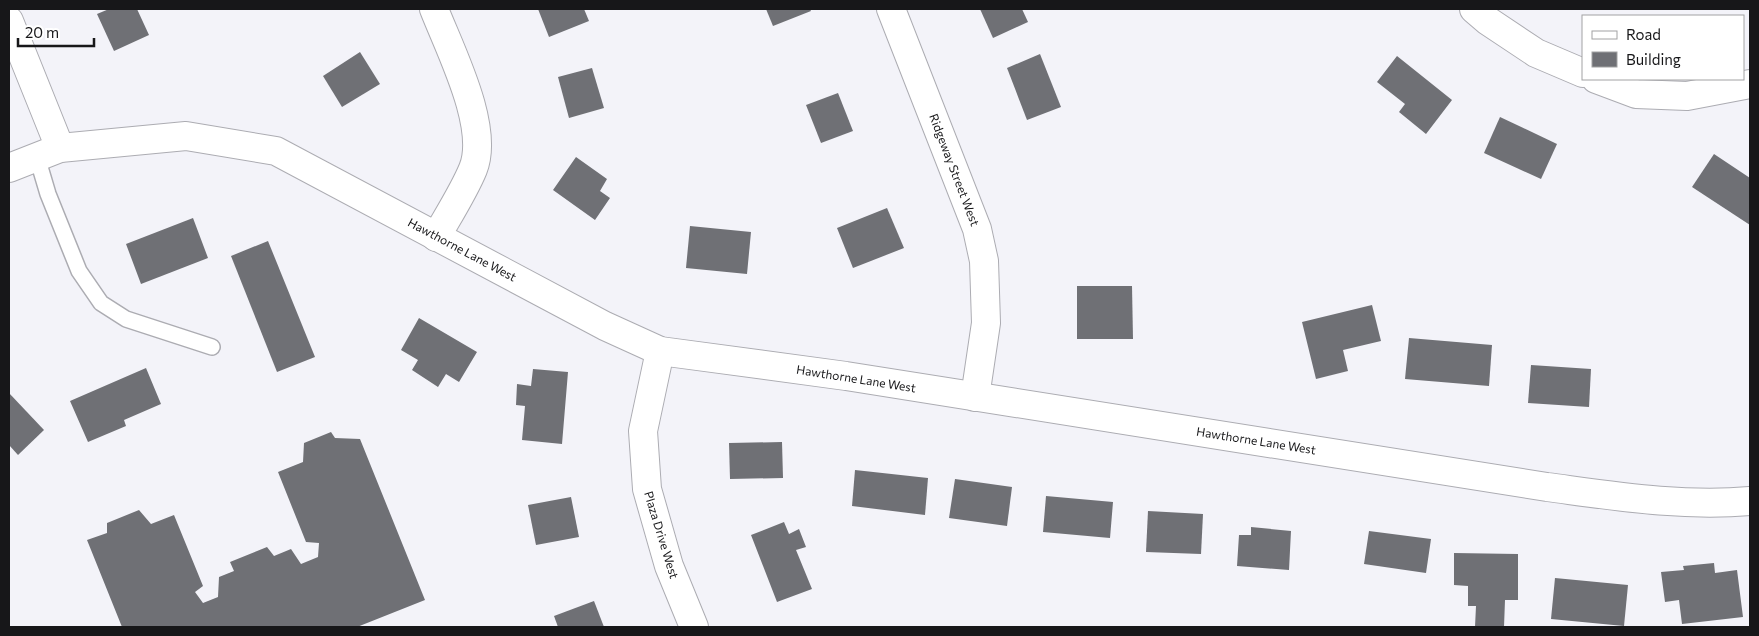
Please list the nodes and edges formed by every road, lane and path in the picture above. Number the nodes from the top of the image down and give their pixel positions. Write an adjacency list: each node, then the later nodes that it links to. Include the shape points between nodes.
1 (434, 9): 10 (street, via 471,103 478,138 474,168)
2 (891, 9): 13 (street, Ridgeway Street West, via 977,229 984,261 986,323)
3 (1474, 9): 5 (street, via 1536,53)
4 (9, 21): 8 (street)
5 (1582, 73)
6 (1599, 80): 7 (street, via 1636,94 1687,96)
7 (1750, 84)
8 (48, 153): 9 (street, Hawthorne Lane West); 10 (street, Hawthorne Lane West, via 186,136 276,151); 11 (lane, via 48,194 79,271 101,303 126,319)
9 (9, 168)
10 (436, 237): 12 (street, Hawthorne Lane West, via 605,326)
11 (212, 347)
12 (660, 351): 13 (street, Hawthorne Lane West); 15 (street, Plaza Drive West, via 643,432 647,489 669,566)
13 (974, 397): 14 (street, Hawthorne Lane West, via 1651,501 1719,504)
14 (1750, 501)
15 (694, 627)

